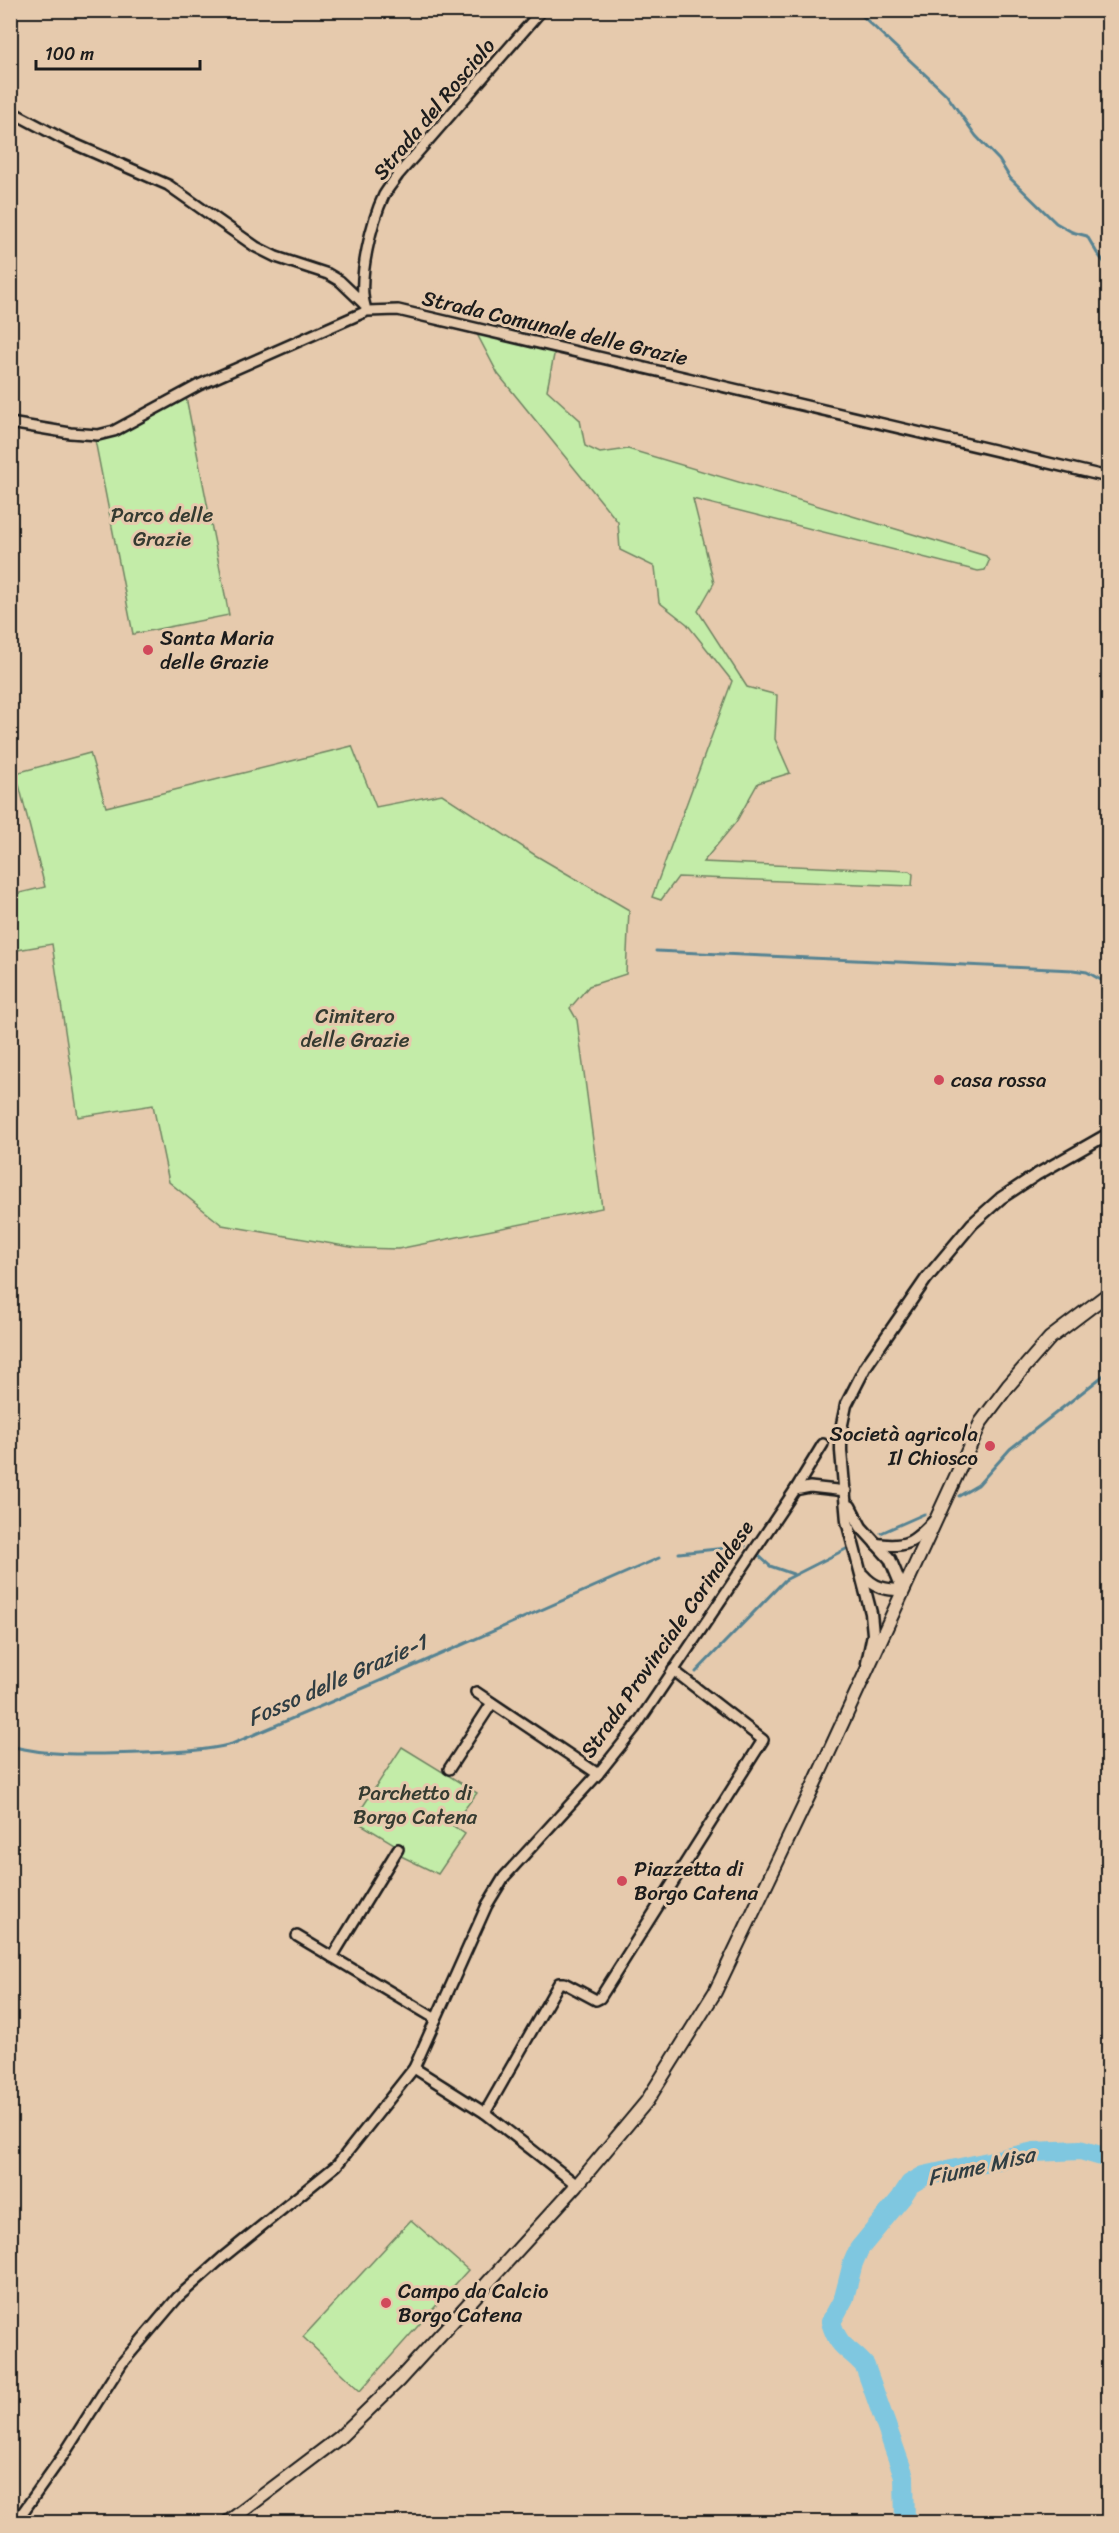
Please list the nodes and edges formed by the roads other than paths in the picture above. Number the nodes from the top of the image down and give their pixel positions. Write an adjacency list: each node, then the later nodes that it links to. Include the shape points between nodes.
1 (542, 10): 3 (street, Strada del Rosciolo, via 384,194 366,256)
2 (10, 111): 3 (street, via 168,185 256,247 340,281)
3 (365, 307): 4 (street, Strada Comunale delle Grazie, via 199,385 114,431 70,434); 5 (street, Strada Comunale delle Grazie, via 398,310)
4 (10, 423)
5 (1108, 477)
6 (1108, 1134): 10 (street, via 1001,1198 972,1224 926,1279 866,1366 846,1405 841,1451)
7 (1108, 1294): 11 (main road, via 1050,1338 1008,1386 981,1422)
8 (823, 1444): 9 (street, Strada Provinciale Corinaldese)
9 (795, 1490): 10 (street, via 810,1486); 15 (street, Strada Provinciale Corinaldese)
10 (846, 1491): 12 (street, via 852,1514); 13 (street, via 847,1521)
11 (938, 1518): 12 (street, via 915,1540 894,1546); 14 (main road)
12 (876, 1544): 14 (street, via 890,1559)
13 (861, 1572): 14 (street, via 871,1584); 16 (street, via 873,1634)
14 (903, 1590): 16 (main road)
15 (673, 1670): 20 (street, Strada Provinciale Corinaldese); 26 (street, via 763,1740 600,1998 596,2000 559,1983)
16 (865, 1672): 27 (main road, via 715,1992 647,2101)
17 (476, 1692): 18 (street)
18 (492, 1703): 19 (street); 20 (street)
19 (449, 1770)
20 (598, 1774): 24 (street, Strada Provinciale Corinaldese, via 504,1877 487,1905)
21 (398, 1850): 23 (street)
22 (297, 1936): 23 (street)
23 (332, 1957): 24 (street)
24 (436, 2019): 25 (street, Strada Provinciale Corinaldese)
25 (414, 2068): 26 (street); 28 (street, Strada Provinciale Corinaldese, via 337,2165 222,2258 171,2306 122,2363)
26 (485, 2113): 27 (street)
27 (577, 2186): 29 (main road, via 398,2381 339,2438)
28 (16, 2523)
29 (228, 2523)

